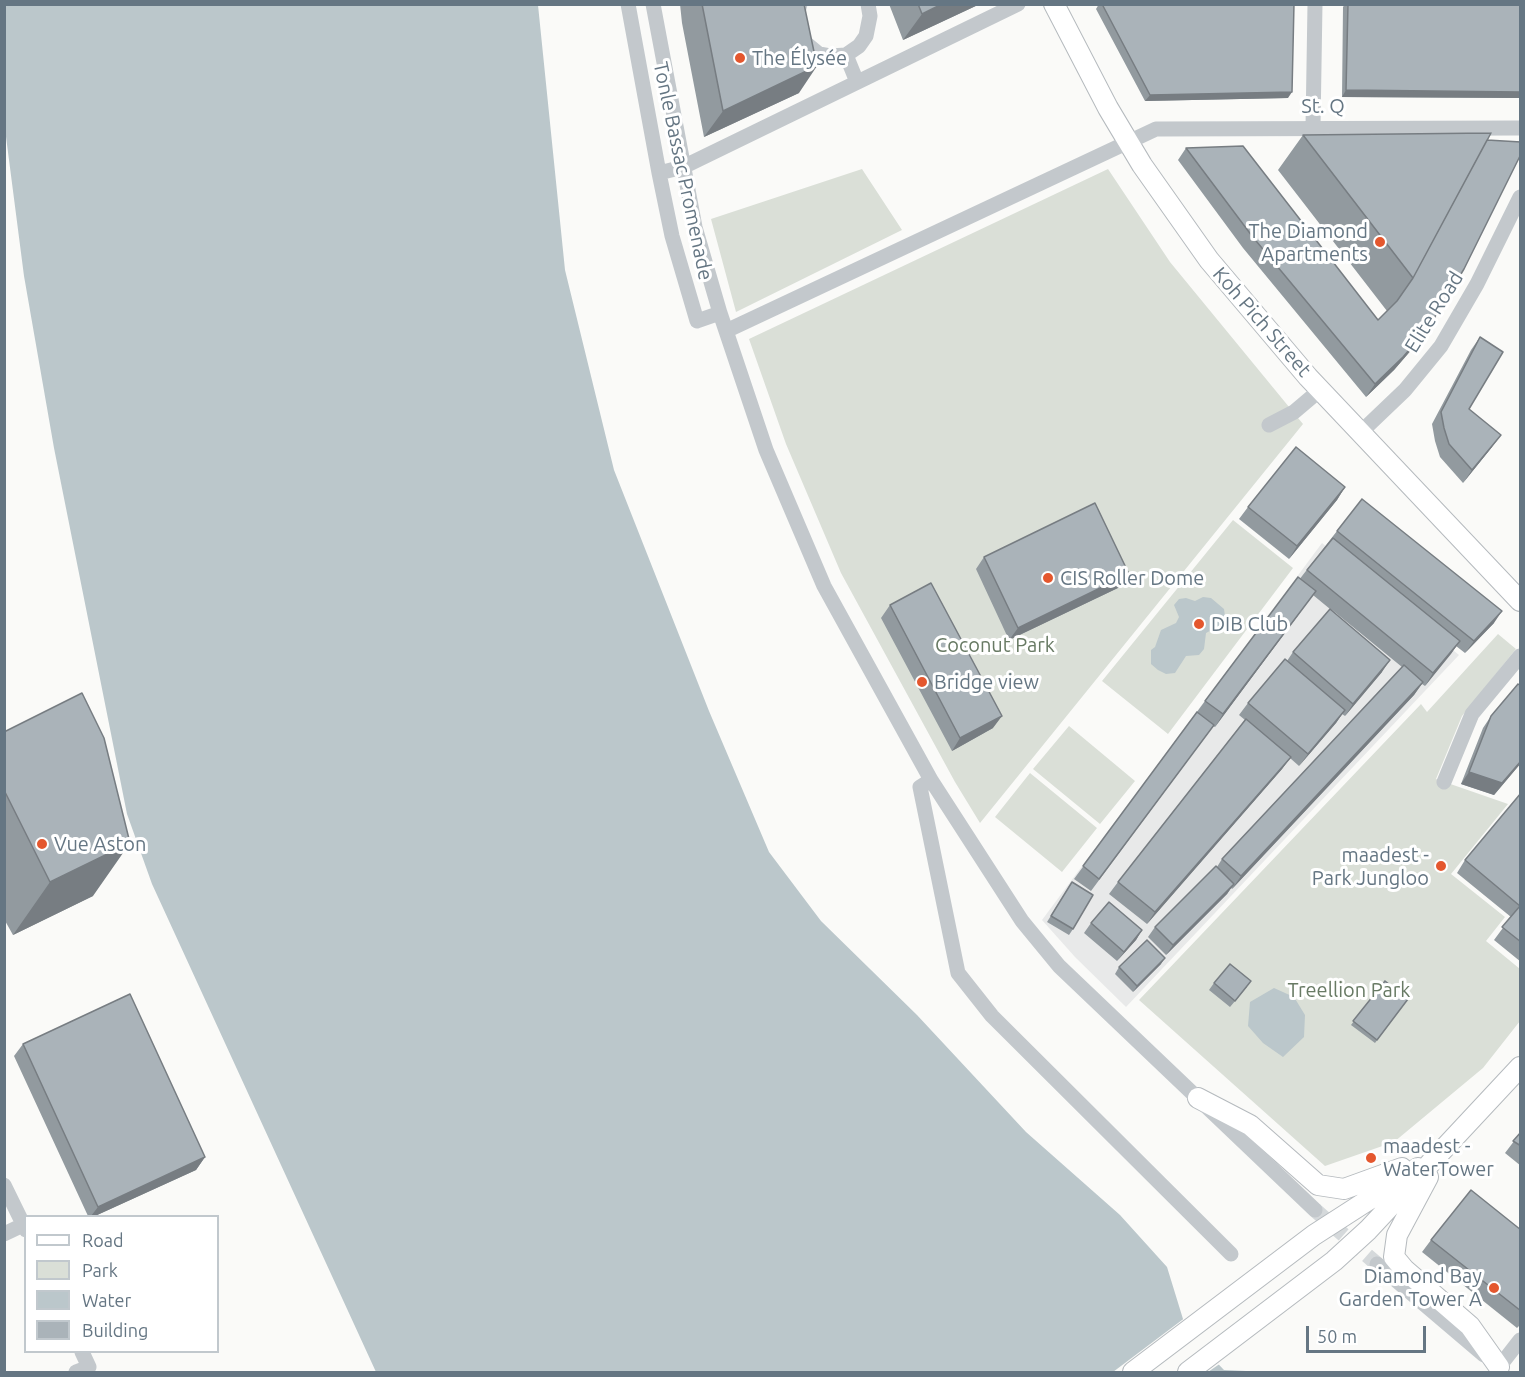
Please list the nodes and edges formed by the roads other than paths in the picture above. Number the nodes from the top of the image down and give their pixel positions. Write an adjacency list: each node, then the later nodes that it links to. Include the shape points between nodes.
1 (628, 4): 14 (street, Tonle Bassac Promenade)
2 (653, 4): 13 (street)
3 (800, 4): 8 (street, via 796,19 802,40 819,54)
4 (868, 4): 8 (street, via 866,36)
5 (1018, 4): 9 (street)
6 (1054, 4): 12 (main road, Koh Pich Street)
7 (1315, 4): 10 (street)
8 (846, 55): 9 (street)
9 (857, 82): 13 (street)
10 (1313, 127): 11 (street, St. Q); 12 (street, St. Q, via 1156,129)
11 (1521, 128)
12 (1128, 141): 17 (street, St. Q); 18 (main road, Koh Pich Street, via 1209,261)
13 (682, 167): 14 (street); 16 (street)
14 (659, 172): 16 (street, Tonle Bassac Promenade, via 672,236 697,321)
15 (1521, 197): 20 (street, Elite Road, via 1441,346 1405,390)
16 (720, 313): 17 (street)
17 (726, 331): 23 (street, via 766,450 824,586)
18 (1320, 390): 19 (street, via 1294,412); 20 (main road, Koh Pich Street)
19 (1269, 425)
20 (1361, 432): 21 (main road, Koh Pich Street)
21 (1521, 601)
22 (1521, 656): 24 (street, via 1472,714)
23 (932, 780): 26 (street, via 1022,921 1059,966); 32 (street, via 920,787 958,973 992,1016)
24 (1444, 782)
25 (1521, 1067): 27 (main road)
26 (1198, 1098): 27 (main road, via 1250,1125 1311,1181 1326,1188 1344,1189); 29 (street)
27 (1441, 1154): 36 (main road, via 1397,1235 1394,1257 1470,1326); 38 (main road, via 1346,1212); 39 (main road, via 1368,1230 1316,1275)
28 (4, 1185): 30 (street)
29 (1315, 1210)
30 (24, 1227): 31 (street)
31 (4, 1234)
32 (1231, 1254)
33 (1377, 1264): 36 (street)
34 (1521, 1340): 36 (street)
35 (82, 1353): 37 (street, via 89,1367)
36 (1502, 1370)
37 (76, 1372)
38 (1133, 1372)
39 (1188, 1372)

